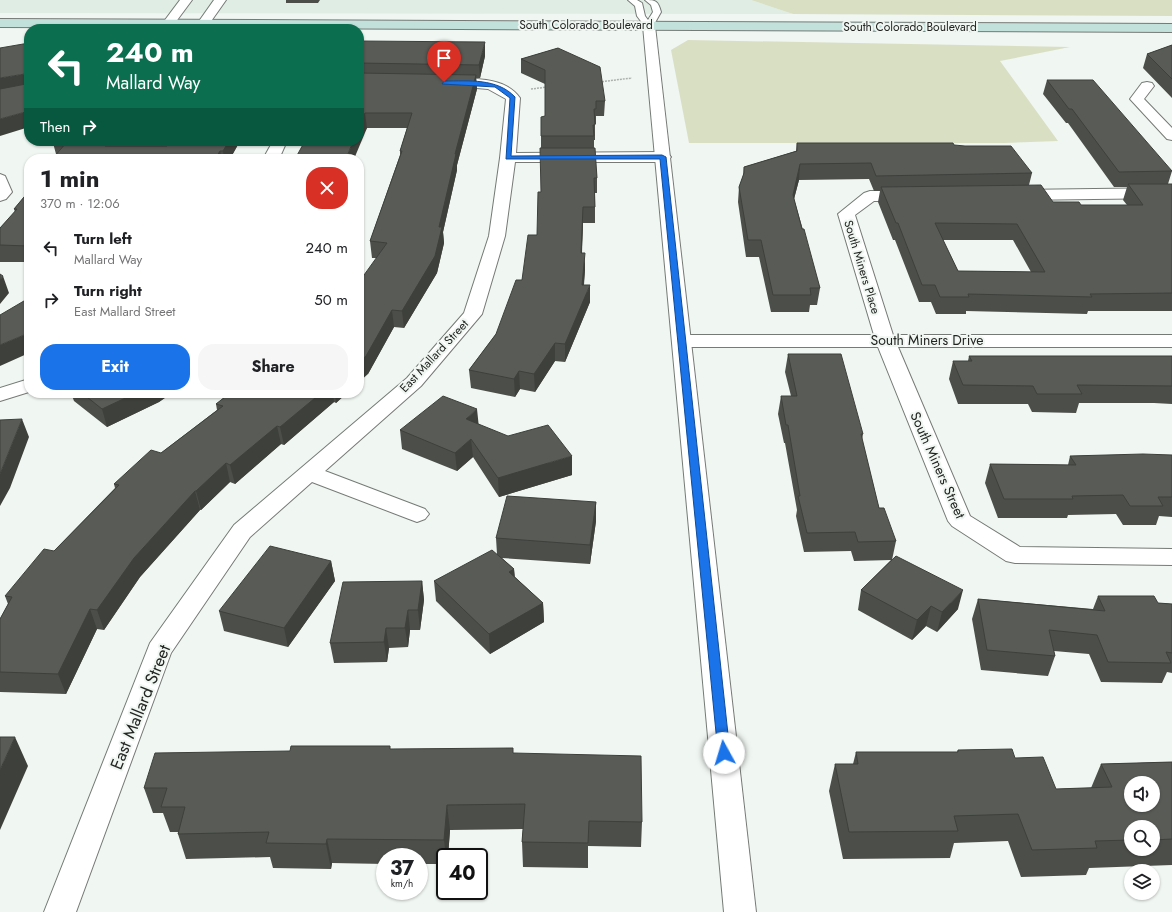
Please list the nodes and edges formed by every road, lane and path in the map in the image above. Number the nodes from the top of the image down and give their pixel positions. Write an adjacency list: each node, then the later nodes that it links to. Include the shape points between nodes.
1 (186, 0): 6 (street)
2 (220, 0): 7 (street)
3 (632, 0): 9 (lane, via 639,5 641,16)
4 (649, 0): 9 (lane, via 655,4 657,12)
5 (0, 23): 6 (main road, South Colorado Boulevard)
6 (168, 24): 7 (main road, South Colorado Boulevard)
7 (203, 24)
8 (364, 25): 9 (main road, South Colorado Boulevard)
9 (649, 26): 10 (main road, South Colorado Boulevard); 11 (street)
10 (1172, 28)
11 (655, 78): 13 (path); 18 (street)
12 (427, 82): 16 (street, via 473,83 496,86)
13 (597, 82)
14 (1147, 86): 17 (street, via 1137,99)
15 (550, 87): 16 (path)
16 (507, 92): 19 (street, East Mallard Street, via 513,98)
17 (1172, 136)
18 (662, 157): 19 (street); 27 (street)
19 (508, 158): 30 (street, East Mallard Street, via 497,236 473,314 414,382)
20 (0, 179): 23 (street, via 4,192)
21 (1172, 193): 22 (street)
22 (1005, 195)
23 (0, 196)
24 (925, 196): 25 (street, South Miners Place, via 870,196 846,214)
25 (885, 340): 26 (street, South Miners Drive); 27 (street, South Miners Drive); 32 (street, South Miners Street, via 960,521 1015,555)
26 (1172, 340)
27 (682, 341): 34 (street)
28 (24, 387): 29 (street)
29 (0, 395)
30 (308, 473): 31 (street); 33 (street, East Mallard Street, via 242,531 159,650)
31 (416, 514)
32 (1172, 557)
33 (60, 912)
34 (740, 912)

